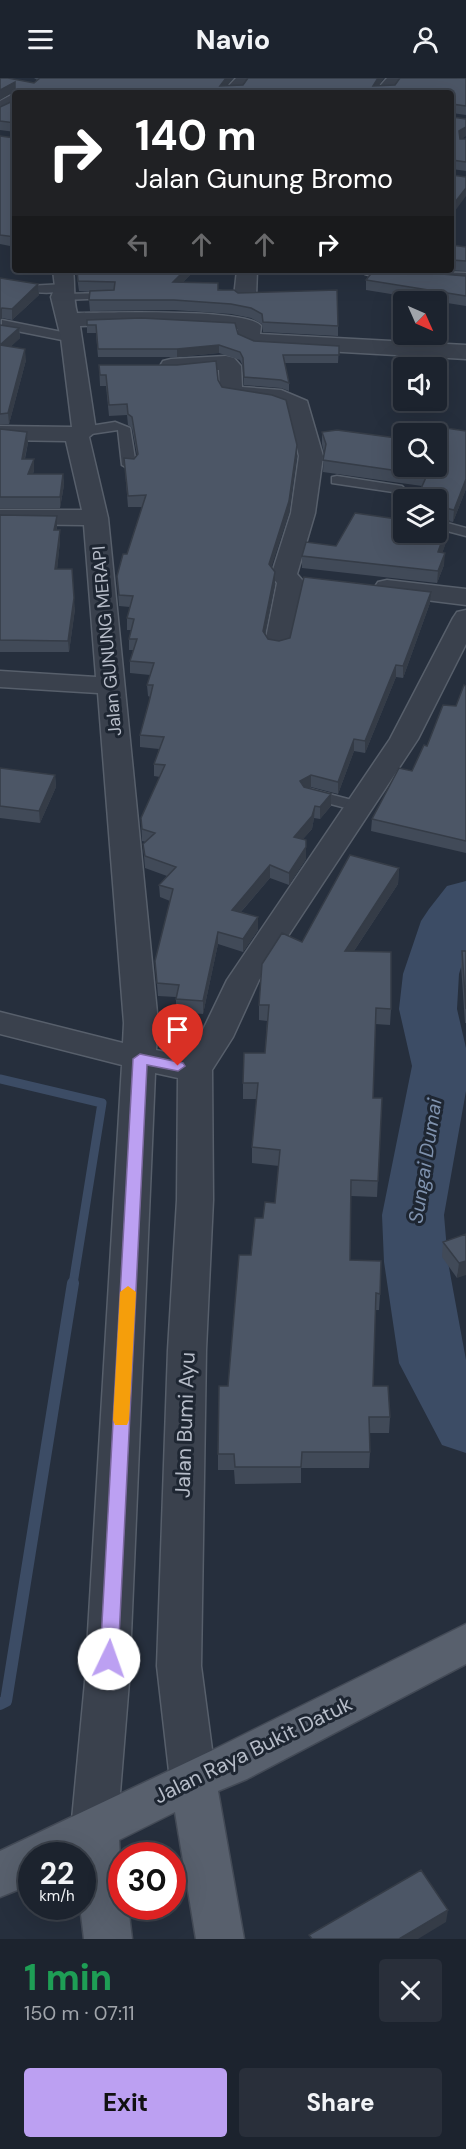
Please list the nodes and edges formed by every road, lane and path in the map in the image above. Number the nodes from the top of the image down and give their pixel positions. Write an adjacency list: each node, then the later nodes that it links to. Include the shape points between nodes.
1 (246, 78): 3 (street)
2 (397, 78): 4 (street)
3 (234, 90)
4 (386, 90)
5 (12, 97): 6 (street)
6 (0, 110)
7 (247, 273): 12 (street)
8 (403, 273): 9 (street)
9 (466, 279)
10 (0, 284): 13 (lane)
11 (110, 296): 13 (lane)
12 (245, 297)
13 (66, 302): 14 (lane); 15 (street, via 141,318 240,323 250,326 248,336 255,340); 17 (street, Jalan GUNUNG MERAPI, via 87,366)
14 (2, 324)
15 (466, 352)
16 (154, 366): 26 (street, via 226,363 230,366 231,391 244,395 276,394 298,406 311,456 303,513)
17 (80, 432): 18 (street); 19 (lane, via 124,428); 23 (street, Jalan GUNUNG MERAPI)
18 (0, 433)
19 (129, 465)
20 (337, 480): 21 (lane)
21 (396, 489)
22 (0, 517): 23 (street)
23 (96, 518): 33 (street, Jalan GUNUNG MERAPI)
24 (447, 527): 25 (lane)
25 (466, 532)
26 (284, 576): 27 (street); 31 (street, via 290,581)
27 (318, 580)
28 (363, 585): 29 (street)
29 (466, 597)
30 (466, 618): 35 (street, via 404,739)
31 (279, 643)
32 (0, 679): 33 (street)
33 (112, 686): 37 (street, Jalan GUNUNG MERAPI)
34 (310, 794): 35 (lane)
35 (361, 807): 38 (street, via 334,840 243,980)
36 (0, 1023): 37 (street)
37 (140, 1041): 38 (street); 41 (street, via 107,1682)
38 (195, 1070): 40 (street, Jalan Bumi Ayu, via 195,1200 179,1666)
39 (466, 1643): 40 (main road, Jalan Raya Bukit Datuk)
40 (193, 1780): 41 (main road, Jalan Raya Bukit Datuk); 46 (main road)
41 (94, 1830): 42 (main road, Jalan Raya Bukit Datuk); 45 (main road)
42 (69, 1842)
43 (18, 1867): 44 (main road)
44 (0, 1875)
45 (108, 1939)
46 (220, 1939)

